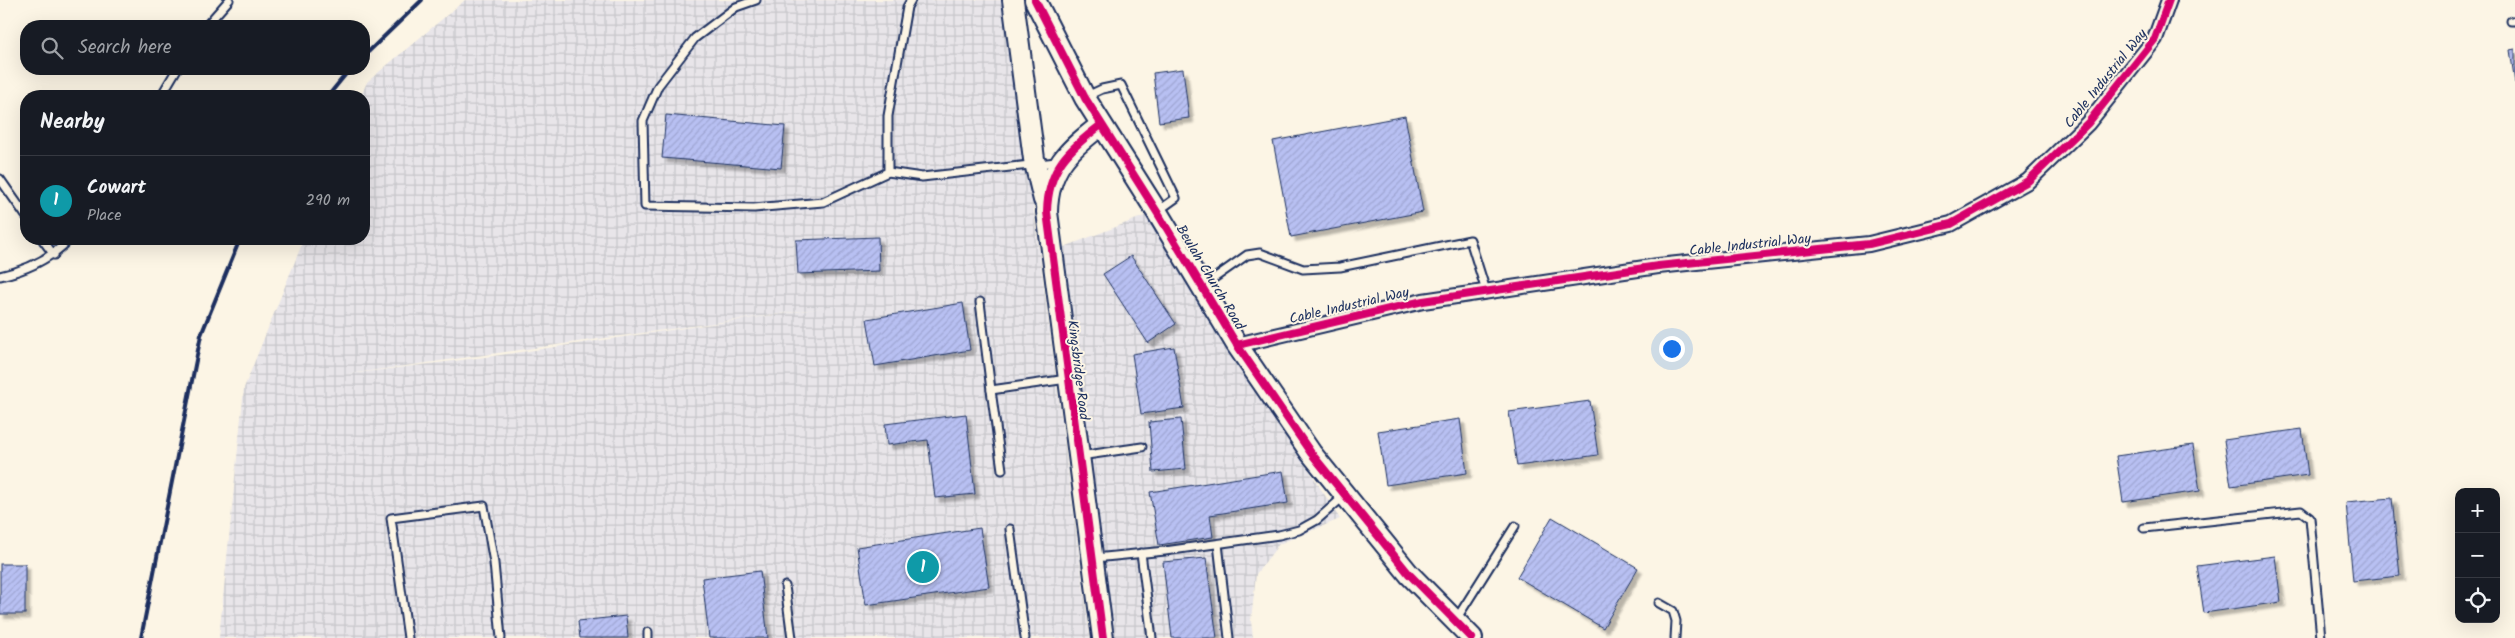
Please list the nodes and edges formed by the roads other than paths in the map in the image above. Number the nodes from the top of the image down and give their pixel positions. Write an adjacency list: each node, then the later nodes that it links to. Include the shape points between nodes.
1 (229, 0): 7 (lane)
2 (756, 0): 14 (lane, via 736,7 695,38 658,86 643,121 645,206 754,208 823,202)
3 (911, 0): 14 (lane, via 907,7 888,116)
4 (1012, 0): 13 (street)
5 (1035, 0): 10 (street, Beulah Church Road)
6 (2169, 0): 24 (street, Cable Industrial Way, via 2155,39 2088,123 2028,181 1951,224 1869,244 1658,266)
7 (211, 20)
8 (173, 75): 9 (lane)
9 (165, 90)
10 (1085, 98): 11 (street, Beulah Church Road); 18 (lane, via 1102,89 1121,85 1176,198)
11 (1101, 125): 12 (street, Kingsbridge Road, via 1075,145); 18 (street, Beulah Church Road)
12 (1062, 162): 13 (lane); 17 (street, Kingsbridge Road, via 1047,191)
13 (1036, 166): 14 (lane, via 922,177); 17 (street)
14 (888, 172)
15 (0, 179): 16 (lane)
16 (20, 207)
17 (1046, 212): 27 (street, Kingsbridge Road)
18 (1157, 212): 23 (street, Beulah Church Road)
19 (46, 245): 21 (lane)
20 (64, 245): 21 (lane)
21 (54, 255): 22 (lane, via 19,272)
22 (0, 276)
23 (1202, 286): 24 (lane, via 1248,255 1260,253 1303,269 1340,267 1470,240); 26 (street, Beulah Church Road)
24 (1486, 292): 26 (street, Cable Industrial Way, via 1423,301)
25 (980, 302): 28 (lane)
26 (1237, 345): 32 (street, Beulah Church Road, via 1311,452)
27 (1068, 379): 28 (lane); 30 (street, Kingsbridge Road)
28 (991, 390): 31 (lane)
29 (1142, 447): 30 (lane)
30 (1078, 456): 38 (street, Kingsbridge Road)
31 (1002, 470)
32 (1346, 495): 36 (lane, via 1317,520 1298,530); 41 (street, Beulah Church Road, via 1409,574)
33 (1515, 526): 41 (lane)
34 (2144, 528): 51 (lane, via 2301,512 2310,518)
35 (1010, 529): 45 (lane)
36 (1218, 544): 37 (lane); 48 (lane)
37 (1141, 553): 38 (lane); 47 (lane)
38 (1092, 558): 46 (street, Kingsbridge Road)
39 (786, 586): 44 (lane)
40 (1659, 603): 50 (lane, via 1673,611)
41 (1455, 621): 49 (street, Beulah Church Road)
42 (408, 638): 43 (lane, via 391,518 484,506 494,563)
43 (501, 638)
44 (792, 638)
45 (1025, 638)
46 (1103, 638)
47 (1152, 638)
48 (1230, 638)
49 (1472, 638)
50 (1675, 638)
51 (2322, 638)

